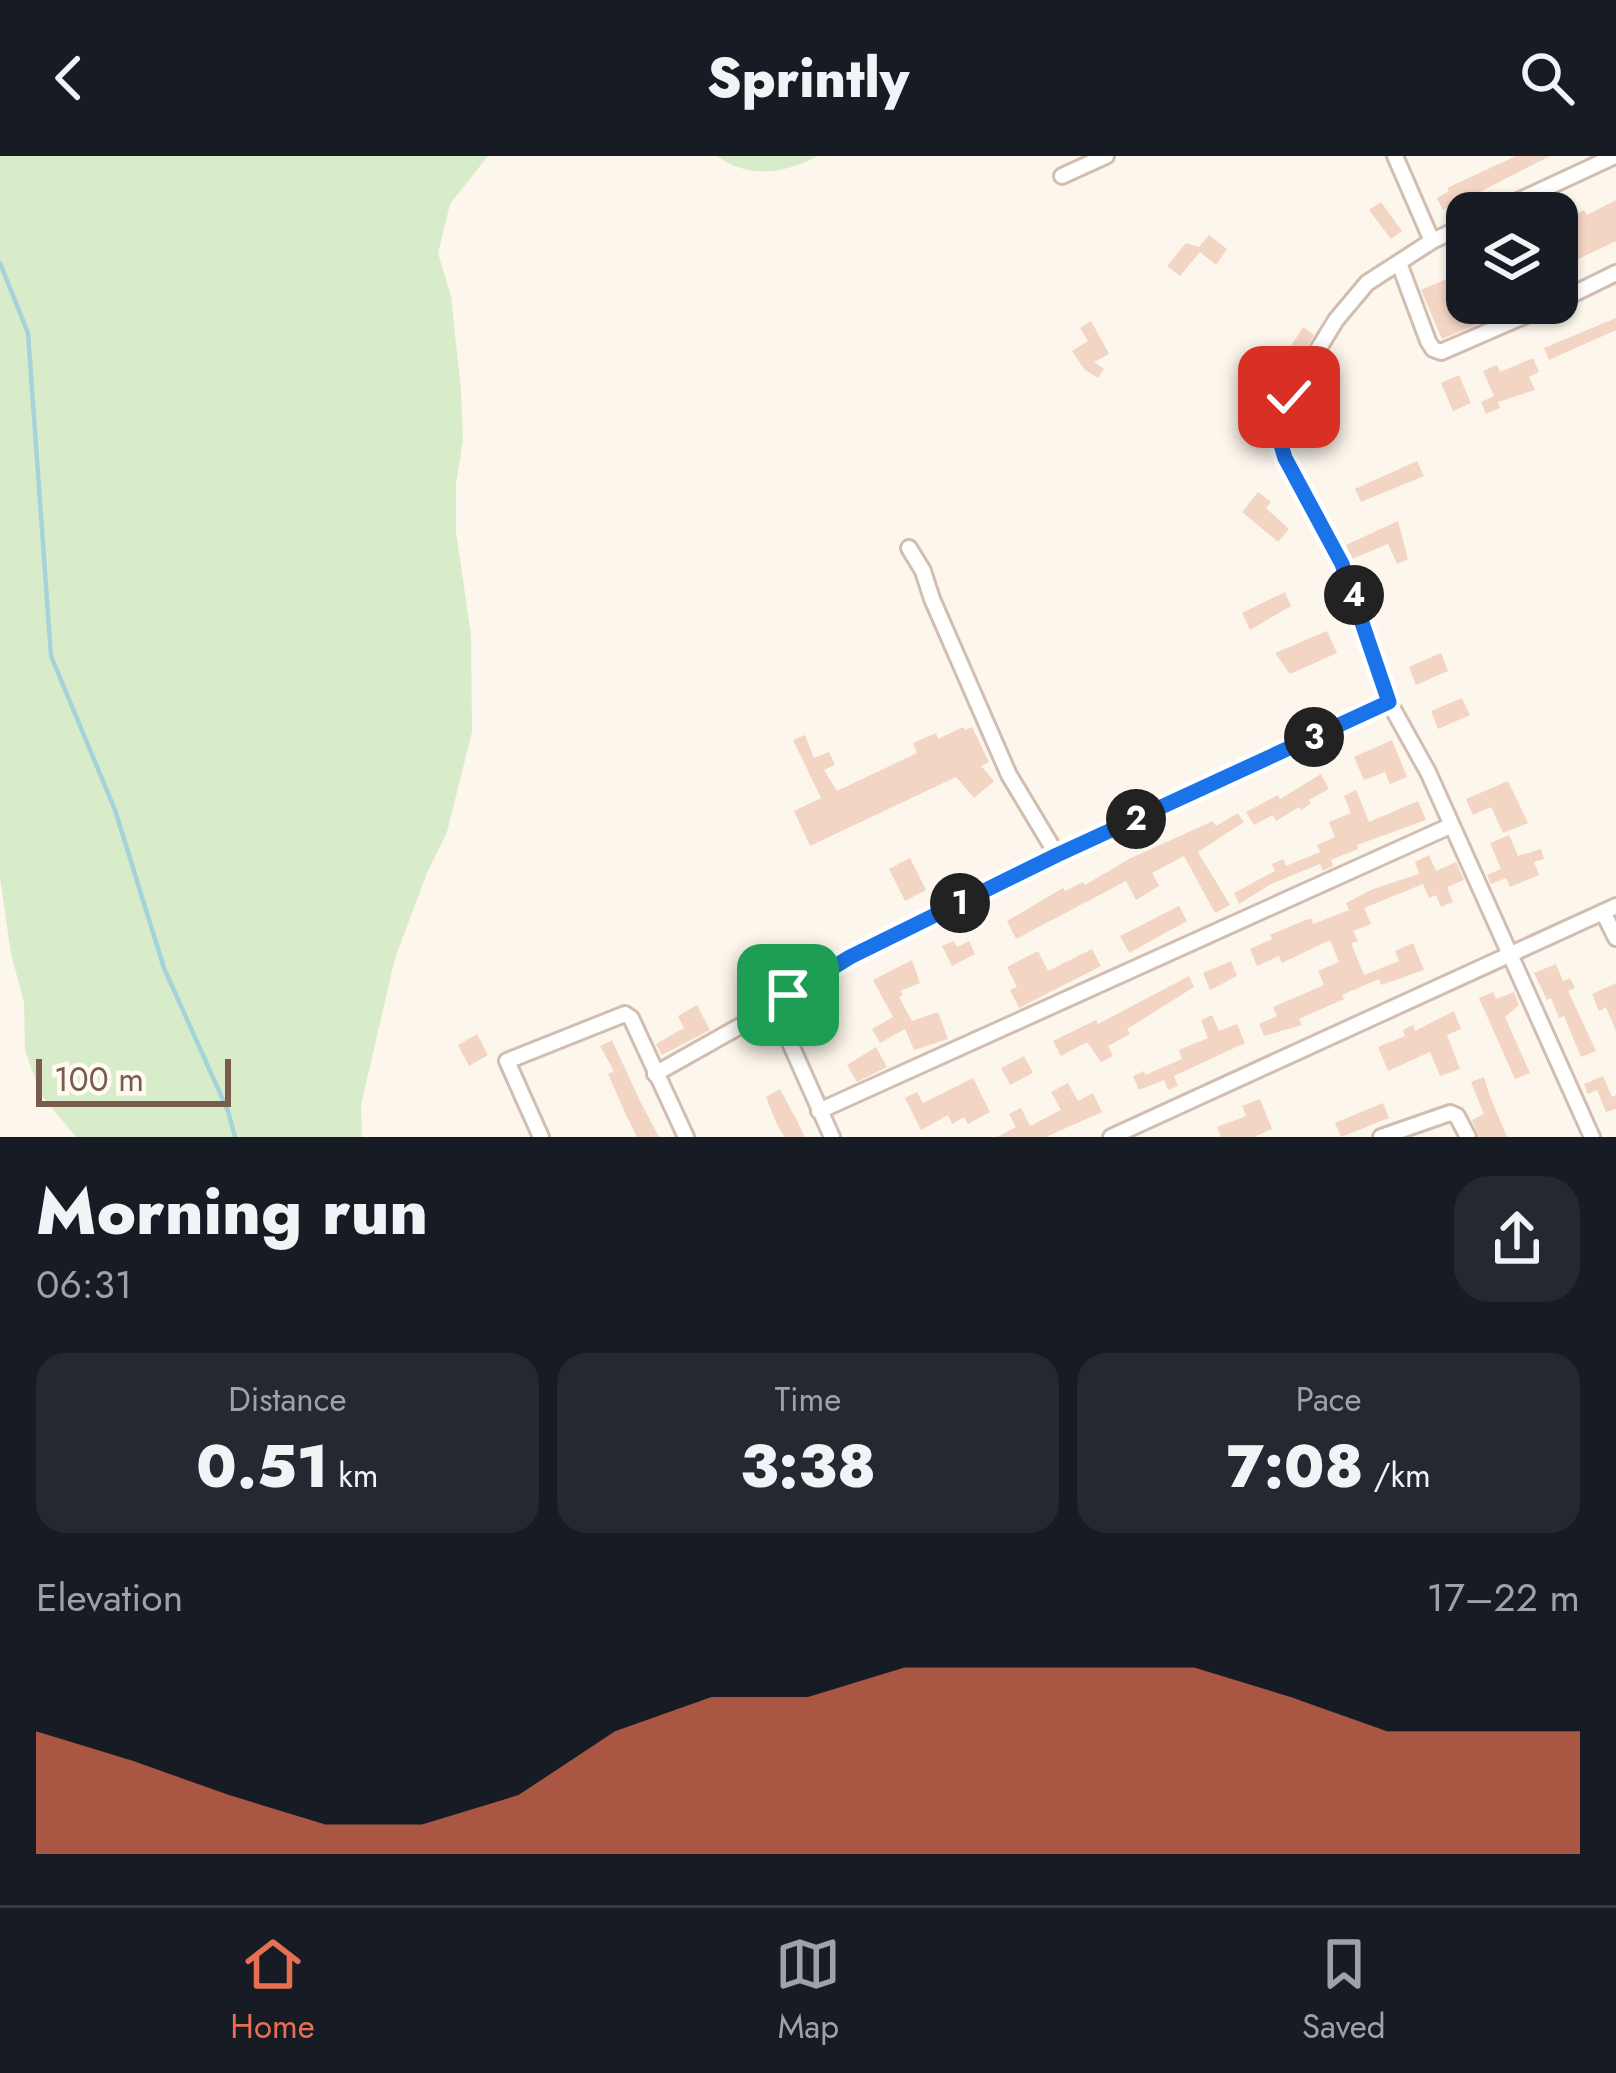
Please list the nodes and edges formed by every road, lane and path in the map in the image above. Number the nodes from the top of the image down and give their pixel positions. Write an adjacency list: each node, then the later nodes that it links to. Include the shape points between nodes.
1 (1106, 156): 4 (street)
2 (1395, 156): 7 (street)
3 (1615, 156): 5 (street)
4 (1062, 176)
5 (1537, 192)
6 (1446, 235): 7 (street)
7 (1432, 241): 8 (street)
8 (1399, 262): 11 (street, via 1433,350); 13 (street, via 1367,283 1336,320 1289,397 1279,438 1351,584)
9 (1616, 273): 10 (street)
10 (1578, 291)
11 (1505, 324)
12 (909, 548): 15 (street, via 1009,776)
13 (1389, 702): 14 (street); 15 (street)
14 (1450, 826): 18 (street); 21 (street)
15 (1057, 855): 19 (street, via 838,964)
16 (1610, 909): 17 (street); 18 (street)
17 (1616, 938)
18 (1511, 954): 25 (street); 28 (street)
19 (774, 1007): 20 (street); 21 (street)
20 (656, 1074): 22 (street, via 625,1014 510,1058); 23 (street)
21 (819, 1111): 24 (street)
22 (541, 1137)
23 (686, 1137)
24 (832, 1137)
25 (1112, 1137)
26 (1381, 1137): 27 (street, via 1450,1113)
27 (1468, 1137)
28 (1592, 1137)

